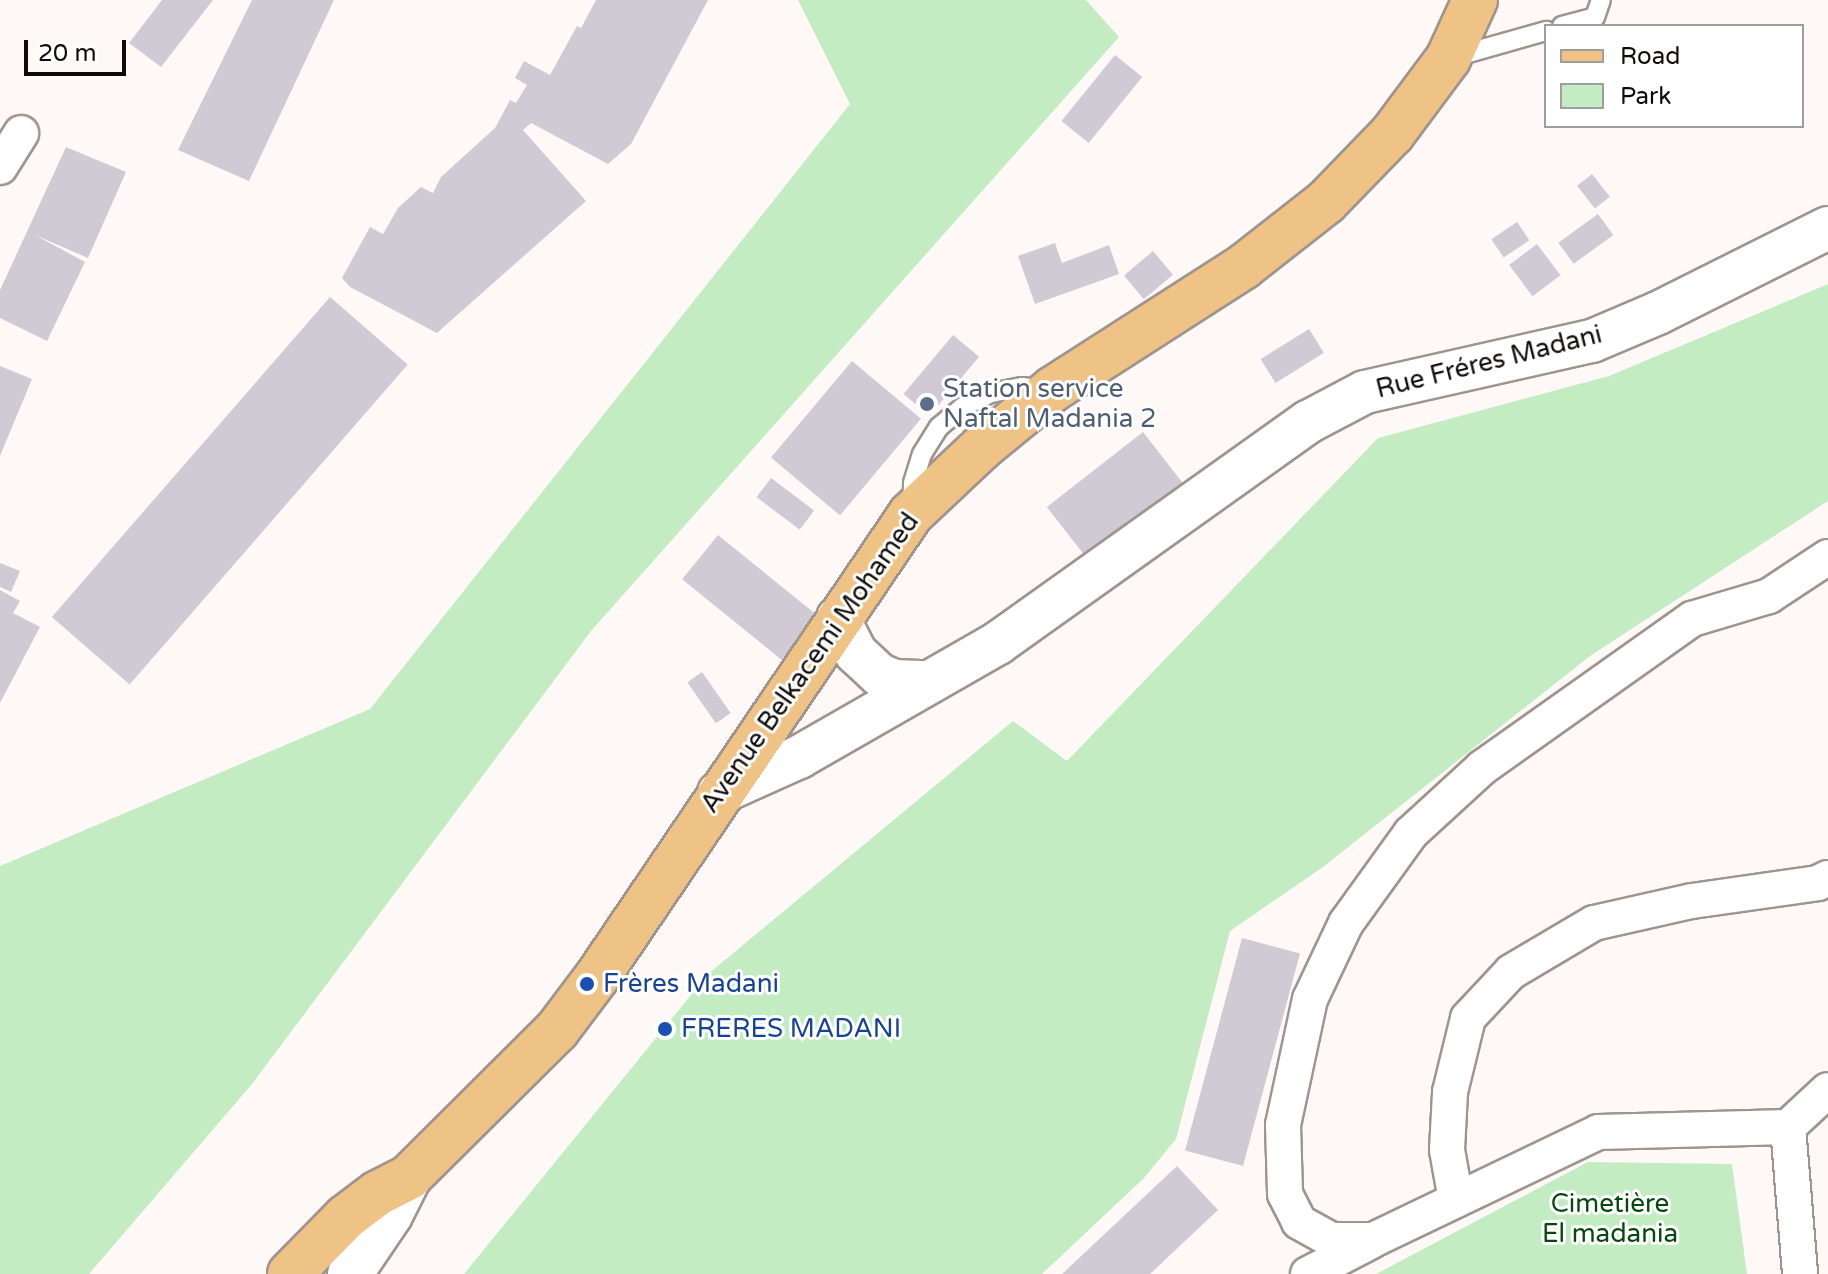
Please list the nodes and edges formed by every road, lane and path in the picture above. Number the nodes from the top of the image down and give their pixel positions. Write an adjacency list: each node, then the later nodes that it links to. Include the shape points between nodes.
1 (1475, 0): 5 (main road, Avenue Belkacemi Mohamed)
2 (1601, 0): 3 (lane, via 1595,17)
3 (1569, 24)
4 (1544, 32): 5 (lane)
5 (1448, 59): 10 (main road, Avenue Belkacemi Mohamed, via 1392,134 1326,202 1243,267 1053,389 981,448 911,514)
6 (21, 133): 7 (street)
7 (0, 167)
8 (1828, 228): 11 (street, Rue Fréres Madani, via 1592,341 1365,392 1308,422 998,643)
9 (1828, 557): 18 (street, via 1769,596 1692,619 1483,767 1411,833 1346,923 1307,1013 1283,1125 1285,1194 1299,1222 1332,1240)
10 (838, 618): 11 (street, via 867,665 894,681); 12 (main road, Avenue Belkacemi Mohamed)
11 (927, 682): 12 (street, Rue Fréres Madani, via 799,757)
12 (719, 793): 16 (main road, Avenue Belkacemi Mohamed, via 557,1030)
13 (1828, 878): 17 (street, via 1594,923 1511,972 1468,1018 1450,1092 1447,1150)
14 (1828, 1090): 15 (street)
15 (1788, 1127): 17 (street, via 1598,1132); 22 (street)
16 (409, 1177): 19 (main road, Avenue Belkacemi Mohamed, via 346,1217); 20 (main road)
17 (1456, 1200): 18 (street)
18 (1373, 1240): 21 (street)
19 (290, 1274)
20 (350, 1274)
21 (1308, 1274)
22 (1800, 1274)

